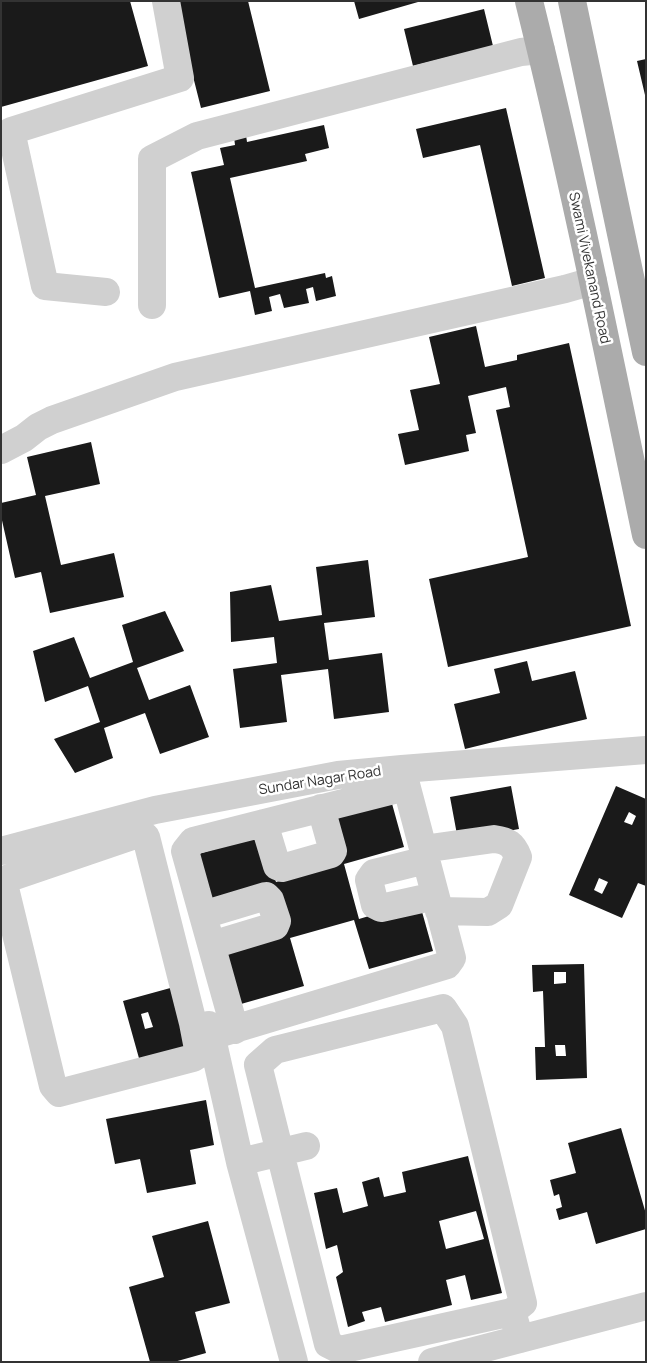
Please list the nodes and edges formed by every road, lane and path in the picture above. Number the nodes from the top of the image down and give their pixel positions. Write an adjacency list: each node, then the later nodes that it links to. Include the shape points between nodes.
1 (166, 1): 7 (street, via 180,78 11,131 46,286)
2 (529, 1): 4 (main road, Swami Vivekanand Road)
3 (572, 1): 5 (main road)
4 (541, 50): 6 (main road, Swami Vivekanand Road); 8 (street, via 521,52 198,136 152,159)
5 (637, 268): 9 (main road)
6 (593, 281): 10 (street, via 175,377 52,420); 11 (main road, Swami Vivekanand Road)
7 (106, 292)
8 (152, 305)
9 (646, 352)
10 (1, 450)
11 (646, 535)
12 (646, 750): 13 (street, Sundar Nagar Road)
13 (404, 778): 14 (street); 15 (street, Sundar Nagar Road, via 338,775); 18 (street)
14 (321, 808): 16 (street); 16 (street, via 333,850 331,854 282,868 277,866)
15 (155, 810): 17 (street, Sundar Nagar Road); 23 (street)
16 (264, 823): 21 (street, via 193,841 185,851)
17 (10, 848): 19 (street)
18 (424, 855): 20 (street); 20 (street, via 374,873 369,880 375,905 381,908); 20 (street, via 494,839 514,847 518,857 499,905 488,912)
19 (26, 877): 23 (street, via 141,833 146,837); 23 (street, via 9,878 4,884 53,1086 59,1093 193,1058 199,1054)
20 (437, 904): 23 (street, via 452,958 447,965)
21 (203, 915): 22 (street); 22 (street, via 266,896 277,921 274,926)
22 (212, 945): 23 (street)
23 (207, 1027): 26 (street)
24 (306, 1146): 25 (street)
25 (280, 1152): 26 (street); 28 (street, via 328,1344 340,1350); 28 (street, via 258,1065 275,1050 443,1008 455,1026 523,1303)
26 (240, 1162): 30 (street)
27 (646, 1306): 29 (street)
28 (507, 1307): 29 (street)
29 (520, 1339): 31 (street)
30 (294, 1362)
31 (432, 1362)

